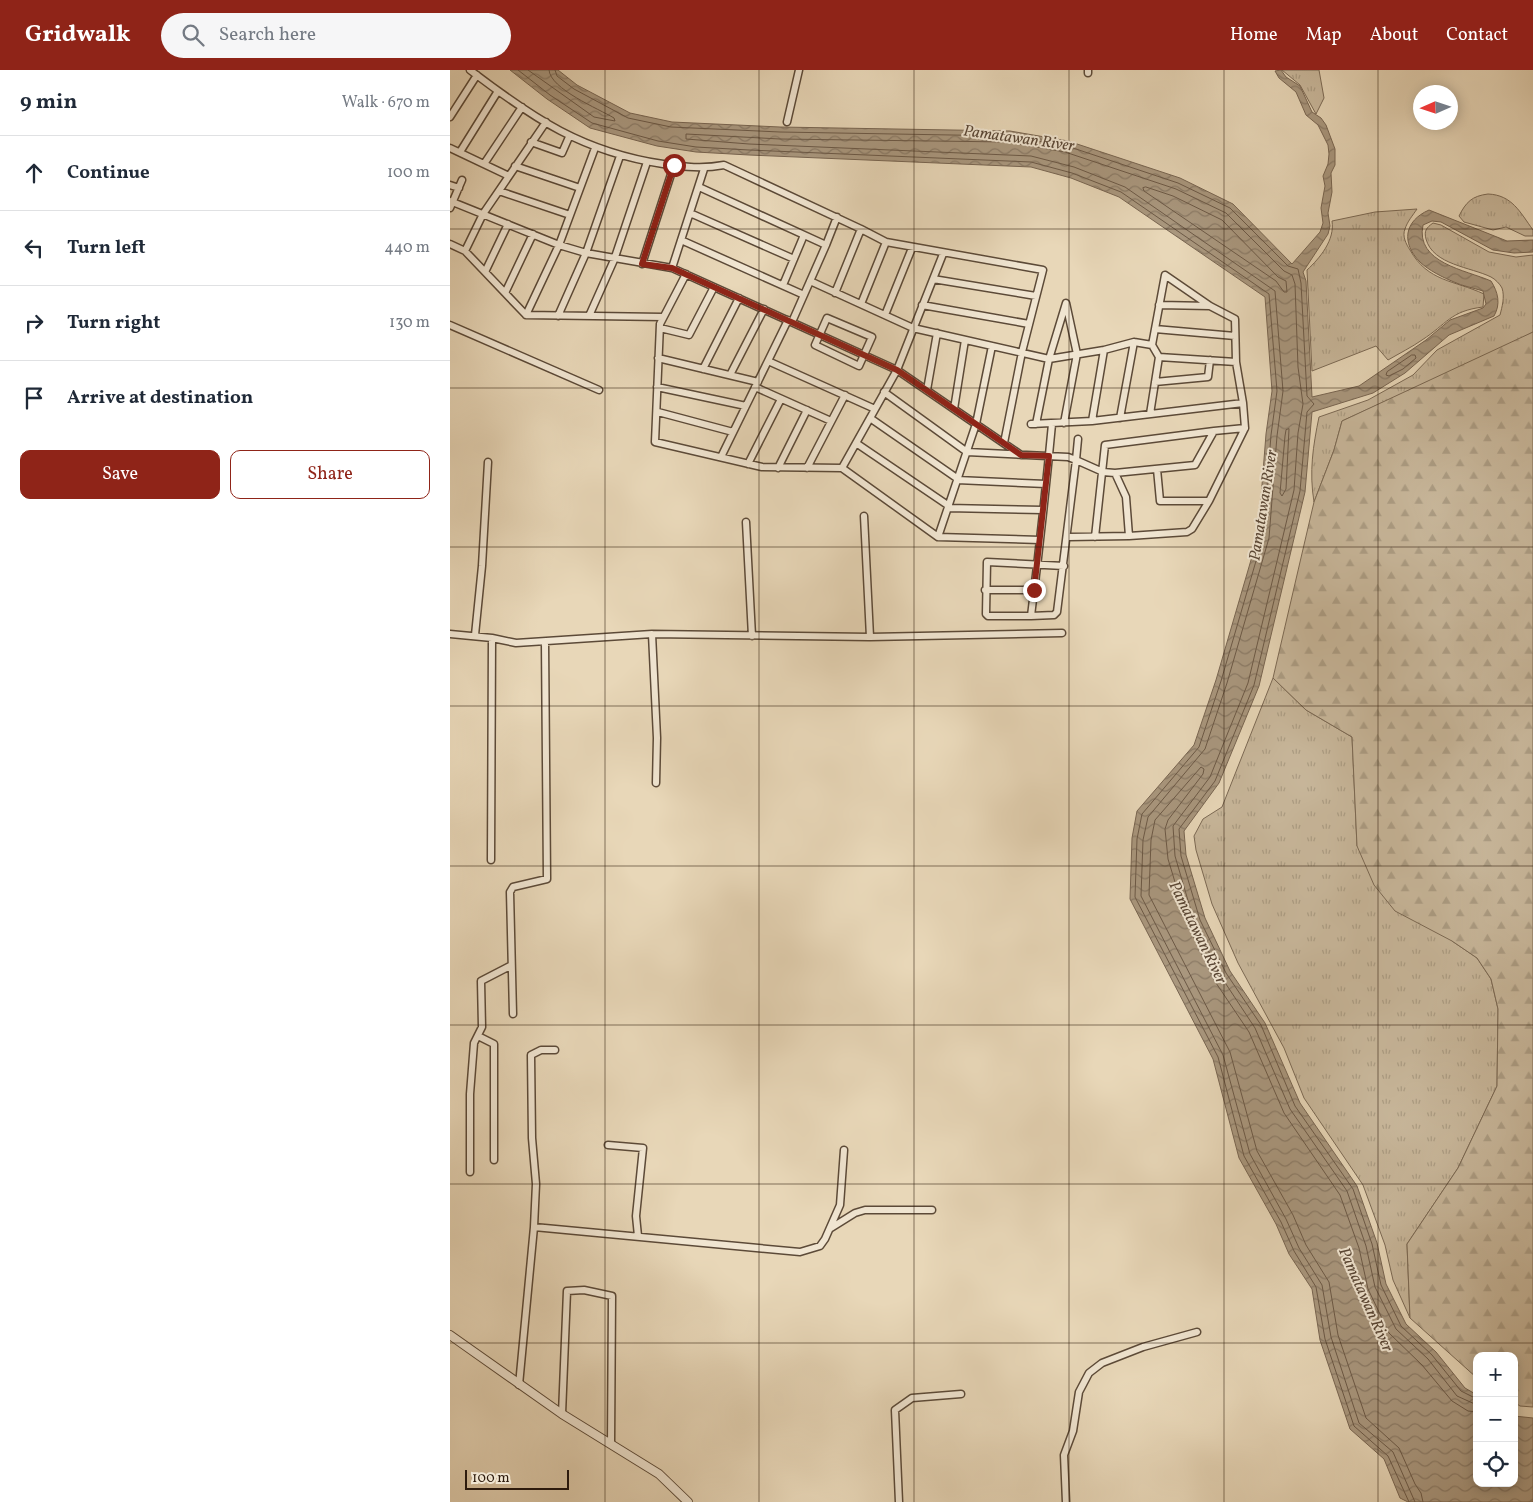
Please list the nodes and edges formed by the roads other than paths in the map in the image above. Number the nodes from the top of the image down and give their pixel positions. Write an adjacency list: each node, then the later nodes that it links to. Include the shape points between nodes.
1 (470, 70): 3 (street)
2 (798, 70): 8 (street)
3 (477, 75): 4 (street); 6 (street)
4 (498, 91): 5 (street); 13 (street)
5 (522, 107): 7 (street); 16 (street)
6 (450, 117)
7 (546, 122): 9 (street); 10 (street)
8 (787, 122)
9 (569, 137): 10 (street, via 562,153); 12 (street)
10 (531, 142): 18 (street)
11 (450, 148): 13 (street)
12 (595, 148): 14 (street); 25 (street)
13 (460, 152): 16 (street)
14 (620, 156): 15 (street); 43 (street)
15 (647, 162): 17 (street); 46 (street)
16 (484, 164): 20 (street)
17 (674, 165): 19 (street); 47 (street)
18 (515, 166): 20 (street); 25 (street)
19 (704, 169): 23 (street); 31 (street, via 724,165)
20 (509, 176): 26 (street)
21 (462, 180): 24 (street)
22 (450, 185): 24 (street)
23 (699, 187): 28 (street); 35 (street)
24 (459, 188): 27 (street)
25 (580, 188): 30 (street)
26 (499, 191): 29 (street); 30 (street)
27 (451, 204): 29 (street)
28 (690, 213): 36 (street); 45 (street)
29 (483, 214): 32 (street); 42 (street)
30 (570, 216): 39 (street)
31 (837, 217): 33 (street); 40 (street)
32 (508, 224): 34 (street); 49 (street)
33 (861, 229): 37 (street); 56 (street)
34 (534, 234): 39 (street); 55 (street)
35 (804, 236): 40 (street); 45 (street)
36 (681, 240): 48 (street); 53 (street)
37 (886, 242): 41 (street); 60 (street)
38 (450, 244): 42 (street)
39 (559, 245): 43 (street); 65 (street)
40 (826, 245): 52 (street)
41 (912, 248): 44 (street); 66 (street)
42 (466, 251): 49 (street)
43 (586, 253): 46 (street); 67 (street)
44 (943, 254): 51 (street); 58 (street, via 1043,270)
45 (794, 259): 53 (street)
46 (614, 260): 47 (street); 68 (street)
47 (642, 264): 48 (street)
48 (672, 268): 50 (street)
49 (485, 272): 55 (street)
50 (686, 274): 54 (street); 69 (street)
51 (933, 279): 58 (street); 61 (street)
52 (810, 281): 56 (street); 57 (street)
53 (783, 285): 57 (street)
54 (714, 287): 59 (street); 73 (street, via 689,334)
55 (505, 293): 65 (street)
56 (835, 293): 60 (street)
57 (804, 295): 70 (street)
58 (1036, 296): 72 (street)
59 (739, 298): 64 (street); 93 (street)
60 (861, 304): 66 (street)
61 (922, 305): 72 (street); 74 (street)
62 (1159, 305): 63 (street); 63 (street, via 1165,275); 75 (street)
63 (1210, 306): 78 (street, via 1235,319)
64 (764, 309): 70 (street); 95 (street)
65 (526, 315): 67 (street)
66 (885, 315): 74 (street)
67 (558, 316): 68 (street)
68 (589, 316): 69 (street)
69 (663, 318): 73 (street)
70 (790, 321): 77 (street); 91 (street)
71 (450, 324): 99 (street)
72 (1029, 324): 84 (street)
73 (660, 328): 88 (street)
74 (913, 328): 76 (street); 94 (street)
75 (1155, 329): 78 (street); 81 (street)
76 (937, 333): 79 (street); 100 (street)
77 (819, 335): 86 (street); 86 (street, via 815,345 859,366); 86 (street, via 827,318 872,337)
78 (1235, 336): 92 (street)
79 (966, 340): 82 (street); 107 (street)
80 (1134, 342): 81 (street); 83 (street); 112 (street)
81 (1152, 345): 87 (street)
82 (992, 346): 84 (street); 116 (street)
83 (1104, 350): 85 (street); 114 (street)
84 (1022, 352): 89 (street); 123 (street)
85 (1078, 354): 89 (street); 89 (street, via 1066,303); 115 (street)
86 (865, 355): 94 (street)
87 (1159, 357): 90 (street); 96 (street)
88 (658, 358): 93 (street); 98 (street)
89 (1049, 359): 117 (street, via 1033,424)
90 (1210, 360): 92 (street); 96 (street, via 1208,377)
91 (768, 361): 97 (street); 102 (street)
92 (1236, 362): 104 (street)
93 (703, 369): 95 (street)
94 (897, 370): 100 (street); 101 (street)
95 (730, 375): 97 (street)
96 (1155, 382): 110 (street)
97 (756, 384): 103 (street); 105 (street)
98 (657, 387): 105 (street); 109 (street)
99 (598, 390)
100 (926, 390): 107 (street)
101 (884, 392): 106 (street); 124 (street)
102 (845, 395): 106 (street); 113 (street)
103 (781, 399): 108 (street); 130 (street)
104 (1243, 403): 110 (street); 118 (street)
105 (746, 406): 120 (street)
106 (875, 409): 111 (street)
107 (954, 409): 116 (street)
108 (807, 410): 113 (street); 131 (street)
109 (658, 412): 120 (street); 127 (street, via 655,442)
110 (1150, 414): 112 (street)
111 (870, 418): 122 (street); 137 (street)
112 (1120, 418): 114 (street)
113 (831, 421): 132 (street)
114 (1092, 421): 115 (street)
115 (1064, 423): 117 (street)
116 (976, 424): 123 (street); 124 (street)
117 (1052, 424): 126 (street)
118 (1245, 428): 119 (street); 139 (street)
119 (1214, 431): 134 (street, via 1195,465); 135 (street, via 1106,443)
120 (733, 432): 127 (street)
121 (1078, 439): 128 (street)
122 (856, 443): 133 (street); 140 (street)
123 (1004, 443): 125 (street)
124 (967, 452): 125 (street); 137 (street)
125 (1021, 455): 126 (street)
126 (1049, 456): 128 (street); 138 (street)
127 (721, 458): 130 (street)
128 (1076, 460): 135 (street); 146 (street)
129 (488, 462): 157 (street)
130 (748, 464): 131 (street)
131 (778, 468): 132 (street)
132 (807, 468): 133 (street)
133 (842, 468): 144 (street)
134 (1157, 469): 136 (street); 139 (street, via 1160,500)
135 (1103, 472): 136 (street); 147 (street)
136 (1115, 473): 145 (street, via 1126,497)
137 (958, 479): 138 (street); 140 (street)
138 (1046, 484): 141 (street)
139 (1209, 502): 145 (street, via 1187,532)
140 (948, 507): 141 (street); 144 (street)
141 (1043, 510): 148 (street)
142 (864, 516): 159 (street)
143 (746, 522): 158 (street)
144 (938, 536): 148 (street)
145 (1129, 536): 147 (street)
146 (1068, 537): 147 (street); 150 (street)
147 (1095, 537)
148 (1040, 540): 149 (street)
149 (1037, 564): 150 (street); 151 (street, via 987,562); 152 (street)
150 (1064, 566): 153 (street, via 1058,612)
151 (985, 590): 152 (street); 153 (street, via 988,616)
152 (1034, 590): 153 (street)
153 (1031, 616)
154 (1062, 633): 159 (street)
155 (450, 634): 157 (street)
156 (652, 634): 158 (street); 161 (street); 162 (street)
157 (475, 635): 160 (street)
158 (752, 636): 159 (street)
159 (870, 637)
160 (492, 638): 161 (street, via 516,643); 163 (street)
161 (545, 642): 164 (street, via 547,879 513,887 510,892)
162 (656, 783)
163 (491, 860)
164 (510, 966): 165 (street); 166 (street, via 481,981 482,1026)
165 (513, 1014)
166 (478, 1036): 170 (street, via 494,1044); 171 (street, via 474,1043 470,1094)
167 (555, 1050): 173 (street, via 541,1050 532,1055)
168 (608, 1145): 175 (street, via 643,1148 636,1216)
169 (844, 1150): 174 (street, via 840,1205)
170 (494, 1160)
171 (470, 1172)
172 (932, 1210): 174 (street, via 865,1210)
173 (534, 1226): 175 (street); 178 (street)
174 (830, 1228): 175 (street, via 820,1246 800,1252)
175 (638, 1236)
176 (1197, 1332): 184 (street, via 1143,1346 1102,1363 1089,1373 1079,1392 1073,1431 1064,1455)
177 (450, 1335): 178 (street)
178 (519, 1385): 180 (street)
179 (960, 1394): 183 (street, via 912,1398 895,1410)
180 (562, 1414): 181 (street); 181 (street, via 567,1291 584,1290 612,1296)
181 (611, 1444): 182 (street, via 660,1474)
182 (688, 1502)
183 (899, 1502)
184 (1066, 1502)

